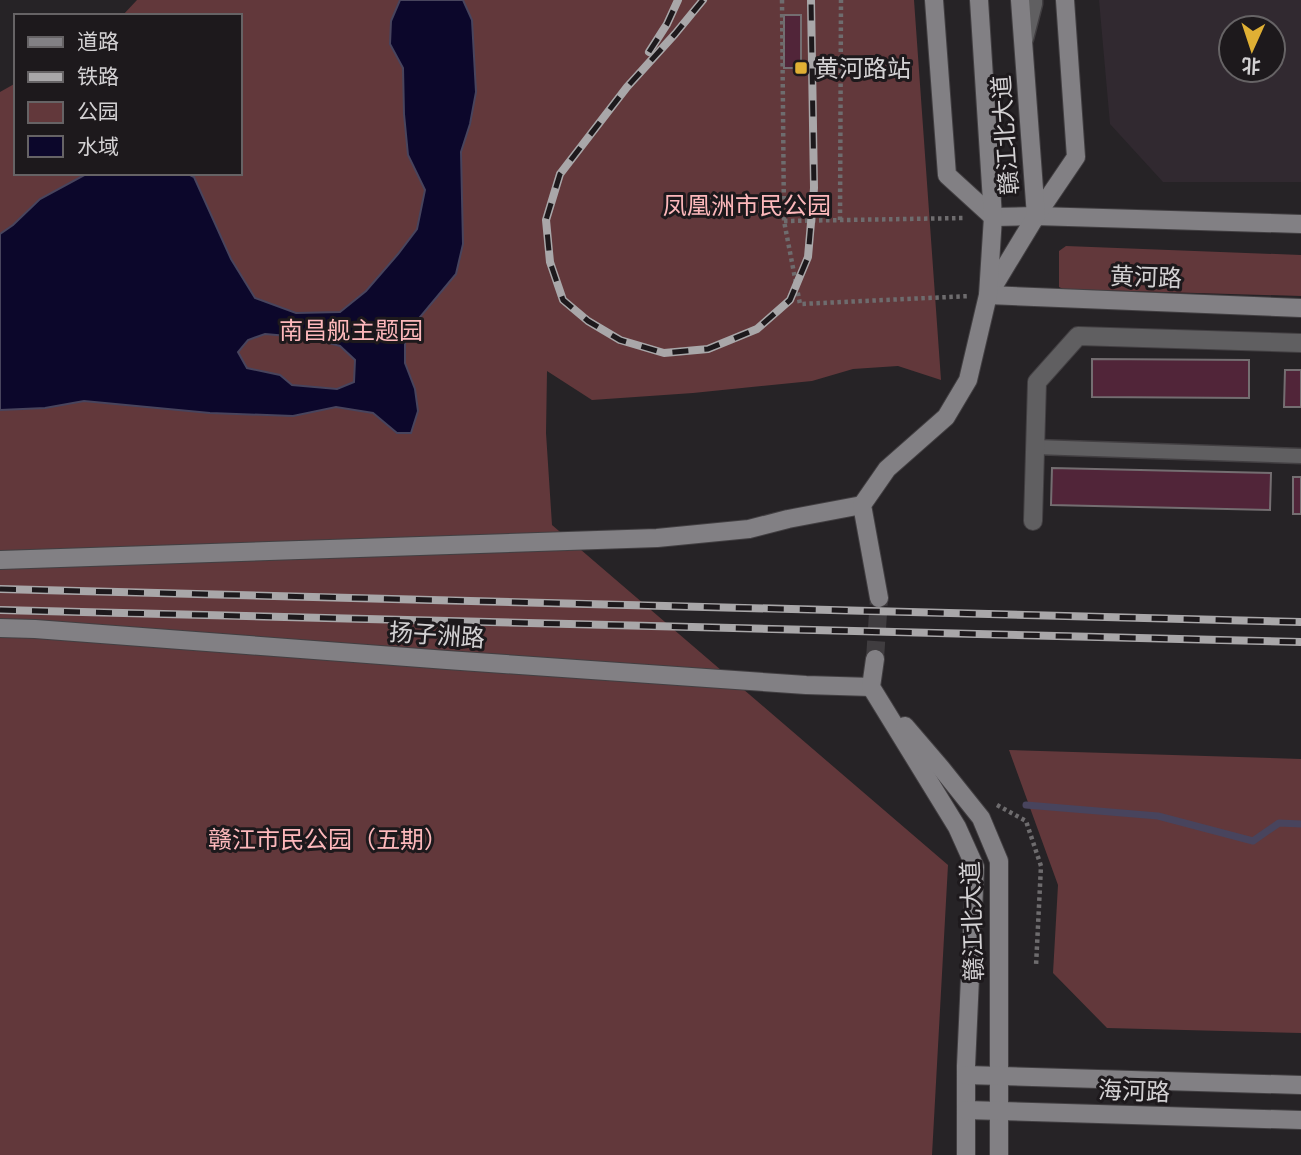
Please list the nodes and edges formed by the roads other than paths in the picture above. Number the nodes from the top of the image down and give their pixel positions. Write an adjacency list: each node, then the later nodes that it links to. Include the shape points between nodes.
1 (934, 0): 8 (main road, via 947,175)
2 (979, 0): 8 (main road, 赣江北大道)
3 (1020, 0): 6 (main road, 赣江北大道)
4 (1035, 0): 6 (lane)
5 (1065, 0): 7 (main road, via 1076,157)
6 (1024, 50): 7 (main road, 赣江北大道)
7 (1036, 216): 8 (main road); 9 (main road); 10 (main road, 赣江北大道)
8 (993, 217): 10 (main road, 赣江北大道)
9 (1301, 223)
10 (988, 296): 11 (main road, 黄河路); 15 (main road, 赣江北大道, via 968,380 946,417 887,469)
11 (1301, 308)
12 (1301, 343): 13 (street, via 1078,336 1037,382)
13 (1035, 446): 14 (lane); 16 (street)
14 (1301, 456)
15 (862, 505): 17 (main road, via 749,529 657,538); 18 (main road)
16 (1033, 521)
17 (0, 560)
18 (879, 598)
19 (0, 628): 21 (main road, 扬子洲路)
20 (875, 659): 21 (main road)
21 (871, 687): 22 (main road, 赣江北大道, via 957,827 975,867); 23 (main road, 赣江北大道, via 981,818 999,861)
22 (966, 1075): 23 (main road, 海河路); 25 (main road, 赣江北大道)
23 (999, 1076): 24 (main road, 海河路); 26 (main road, 赣江北大道)
24 (1301, 1085)
25 (966, 1110): 26 (main road, 海河路); 28 (main road, 赣江北大道)
26 (999, 1111): 27 (main road, 海河路); 29 (main road, 赣江北大道)
27 (1301, 1120)
28 (966, 1155)
29 (999, 1155)

